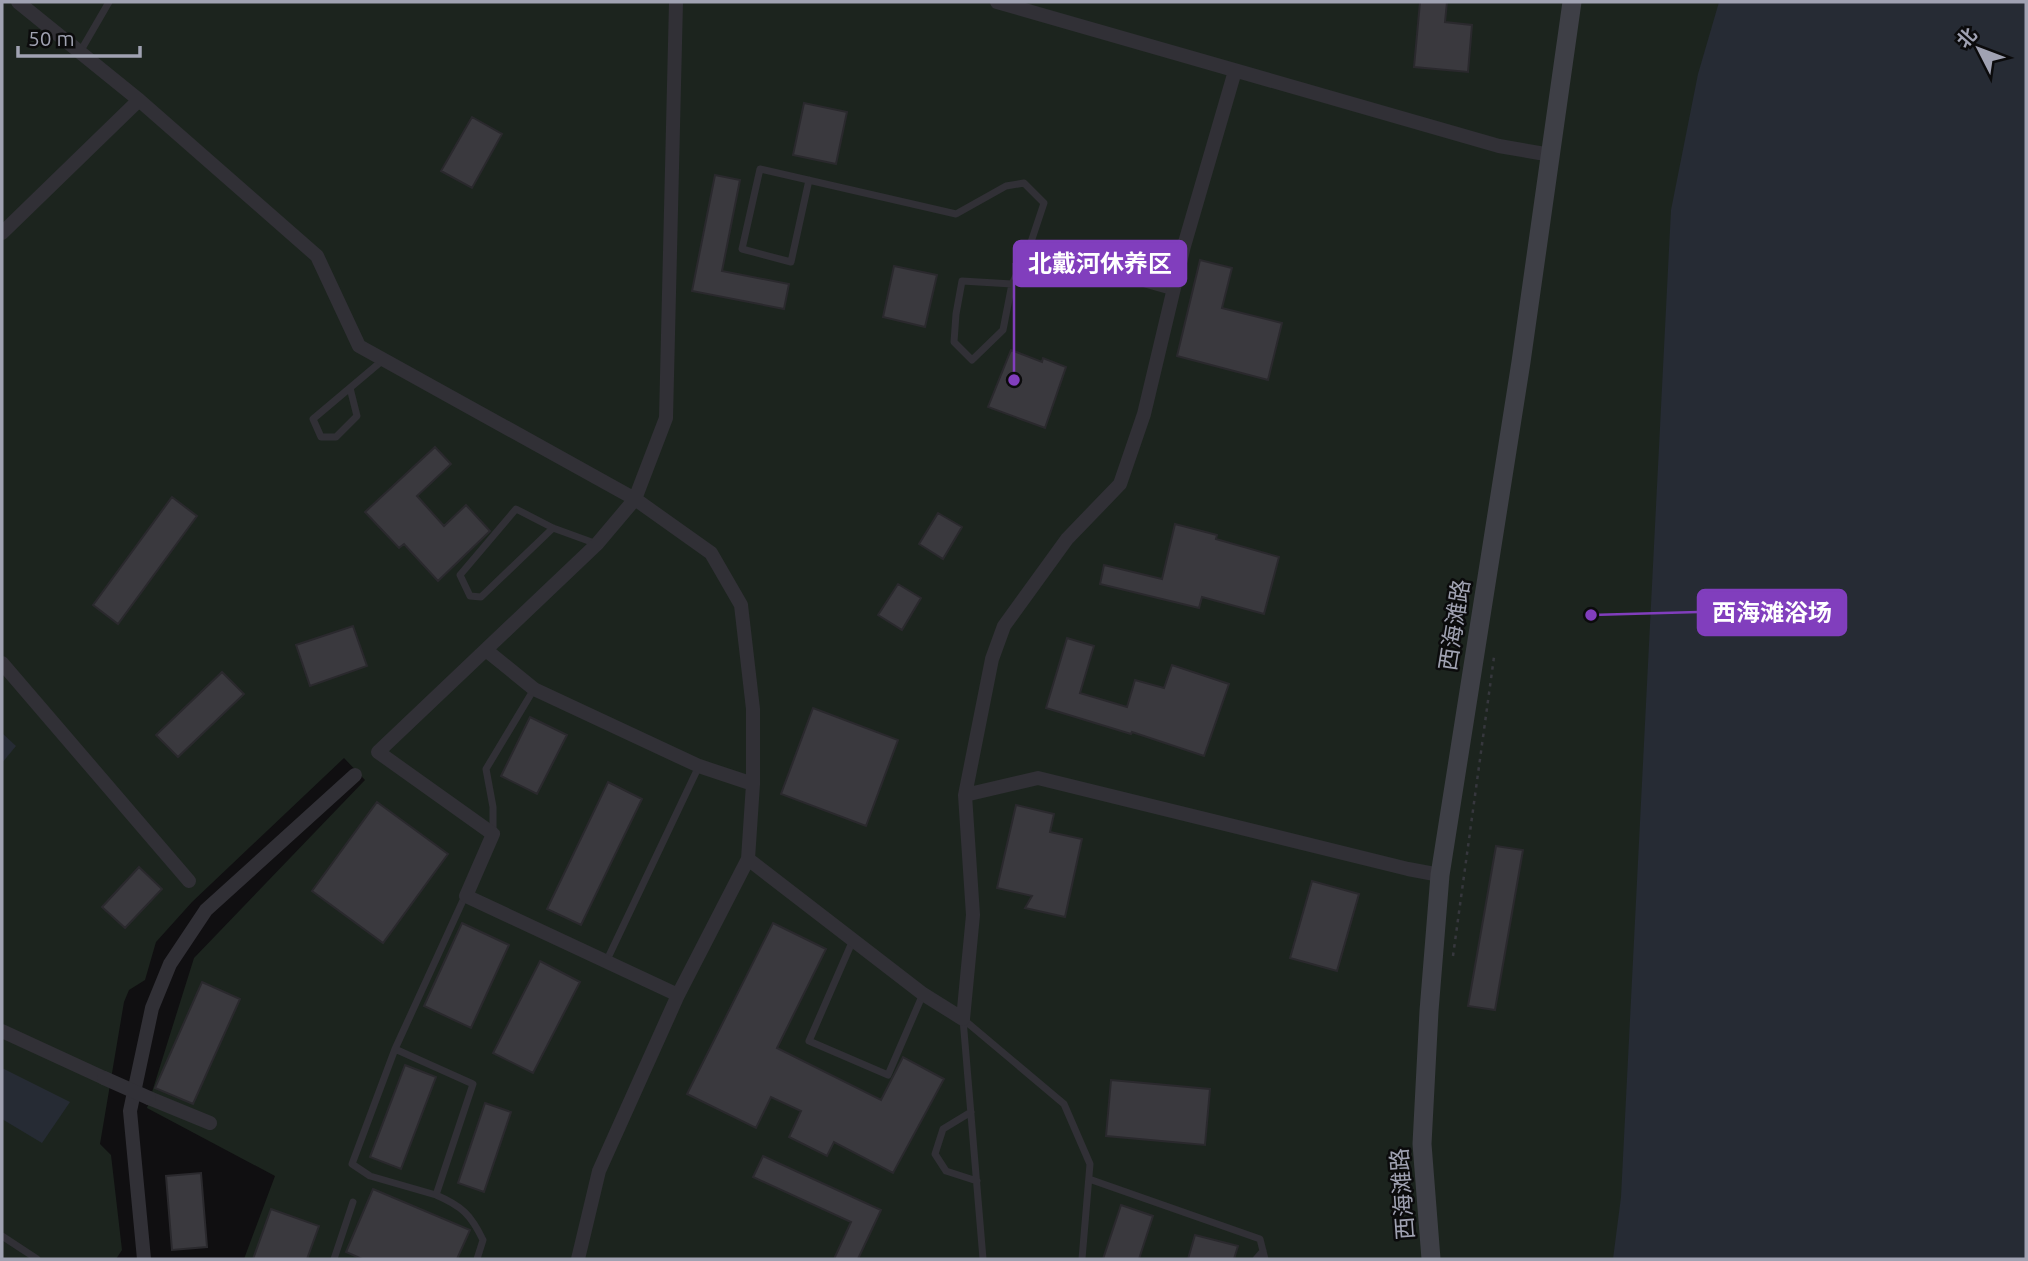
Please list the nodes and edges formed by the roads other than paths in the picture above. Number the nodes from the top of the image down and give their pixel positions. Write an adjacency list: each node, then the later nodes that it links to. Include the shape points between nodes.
1 (18, 2): 6 (street)
2 (109, 2): 6 (lane)
3 (676, 2): 17 (street, via 666,418)
4 (998, 2): 7 (street)
5 (1572, 2): 9 (main road, 西海滩路)
6 (80, 52): 8 (street)
7 (1235, 71): 9 (street, via 1499,146); 14 (street)
8 (139, 100): 11 (street); 15 (street, via 317,256 359,346)
9 (1551, 155): 29 (main road, 西海滩路)
10 (809, 180): 10 (lane, via 760,169 742,249 791,262); 12 (lane, via 956,214 1006,186 1024,183 1044,202)
11 (2, 233)
12 (1028, 251): 13 (lane); 14 (lane)
13 (1012, 284): 13 (lane, via 962,281 954,342 972,360 1003,330)
14 (1173, 293): 26 (street, via 1144,414 1120,484 1066,540 1004,626 992,659)
15 (384, 360): 16 (lane); 17 (street)
16 (350, 388): 16 (lane, via 313,419 321,437 336,437 357,416)
17 (635, 499): 19 (street); 25 (street, via 711,553 741,605 752,709)
18 (553, 528): 18 (lane, via 516,509 460,575 470,596 481,597); 19 (lane)
19 (597, 544): 20 (street)
20 (486, 650): 22 (street); 27 (street, via 378,752)
21 (2, 663): 30 (street)
22 (534, 689): 23 (street); 27 (lane, via 486,769)
23 (699, 766): 25 (street); 33 (lane)
24 (355, 775): 48 (street, via 206,910 170,964 152,1008 130,1111)
25 (753, 784): 28 (street)
26 (965, 795): 29 (street, via 1038,778); 36 (street, via 972,915)
27 (494, 835): 31 (street)
28 (748, 859): 32 (street); 35 (street)
29 (1440, 875): 55 (main road, 西海滩路, via 1422,1143)
30 (189, 881)
31 (466, 896): 33 (street); 38 (lane)
32 (853, 940): 34 (street); 34 (lane, via 809,1041 888,1075)
33 (606, 962): 35 (street)
34 (923, 993): 36 (street)
35 (678, 995): 51 (street, via 599,1171)
36 (963, 1019): 39 (lane); 41 (lane, via 1064,1104 1090,1164)
37 (2, 1031): 40 (street, bridge)
38 (395, 1049): 43 (lane, via 473,1083); 43 (lane, via 352,1164 370,1177)
39 (971, 1112): 42 (lane); 42 (lane, via 943,1129 936,1154 946,1171)
40 (210, 1123)
41 (1089, 1179): 46 (lane, via 1260,1239); 53 (lane)
42 (977, 1181): 52 (lane)
43 (436, 1195): 50 (lane, via 456,1203 473,1219 483,1240)
44 (353, 1202): 49 (lane)
45 (2, 1236): 47 (lane)
46 (1264, 1255): 54 (lane)
47 (37, 1259)
48 (145, 1259)
49 (334, 1259)
50 (477, 1259)
51 (578, 1259)
52 (983, 1259)
53 (1082, 1259)
54 (1256, 1259)
55 (1431, 1259)

